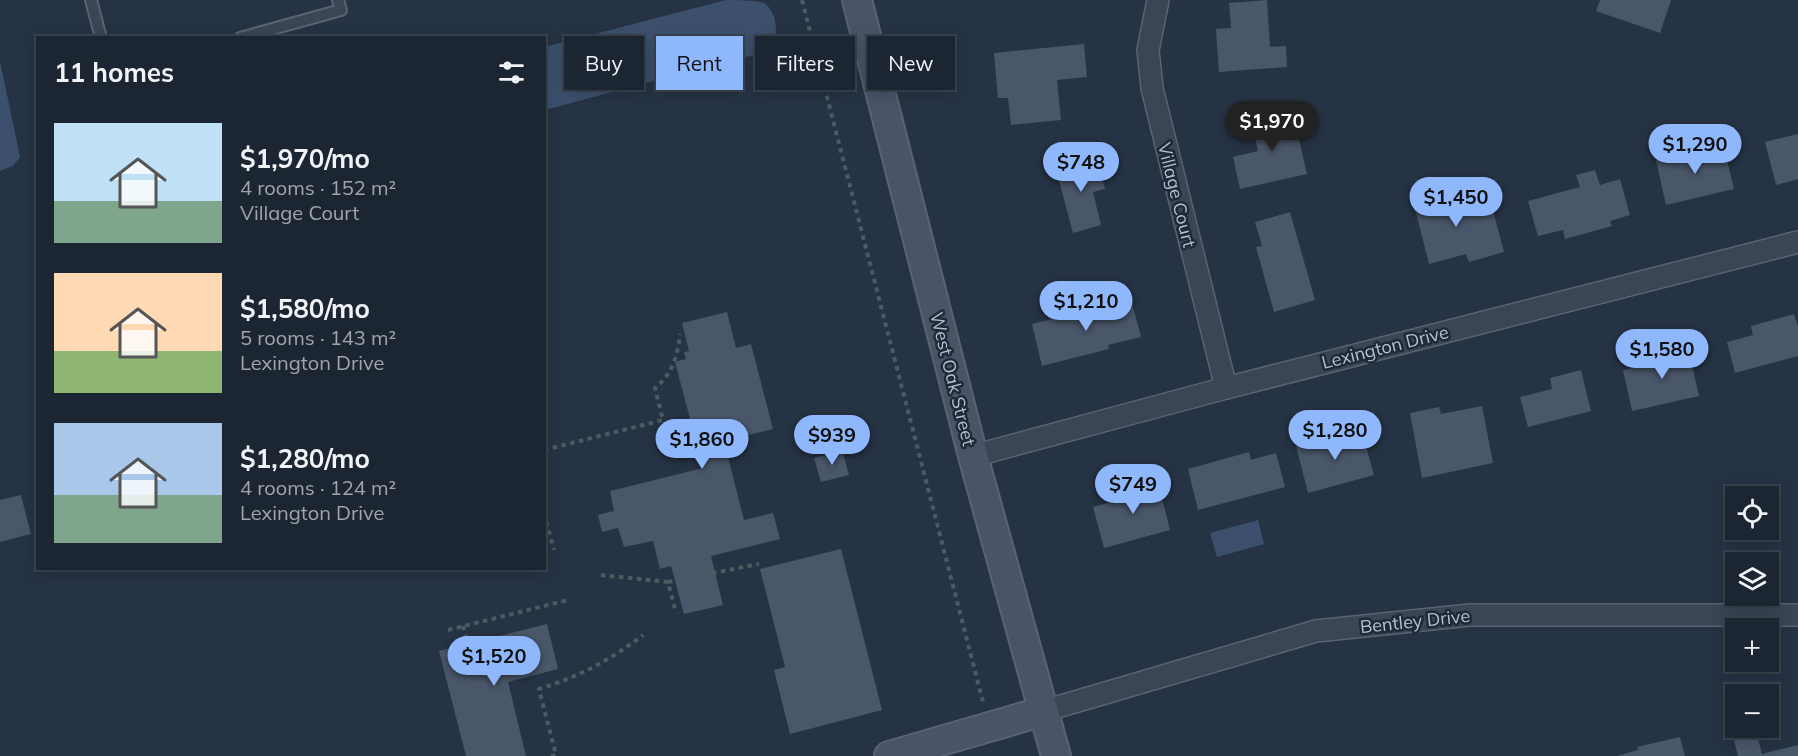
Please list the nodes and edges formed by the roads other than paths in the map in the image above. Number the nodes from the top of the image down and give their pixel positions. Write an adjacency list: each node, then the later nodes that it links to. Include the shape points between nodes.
1 (92, 0): 5 (lane)
2 (338, 0): 6 (lane, via 341,10)
3 (857, 0): 9 (main road, West Oak Street)
4 (1158, 0): 8 (street, Village Court, via 1148,50 1152,88)
5 (101, 36)
6 (247, 36)
7 (1798, 242): 8 (street, Lexington Drive)
8 (1226, 388): 9 (street, Lexington Drive)
9 (973, 456): 11 (main road, West Oak Street)
10 (1798, 615): 11 (street, Bentley Drive, via 1470,615 1316,631)
11 (1044, 711): 12 (main road); 13 (main road, West Oak Street)
12 (889, 756)
13 (1056, 756)

